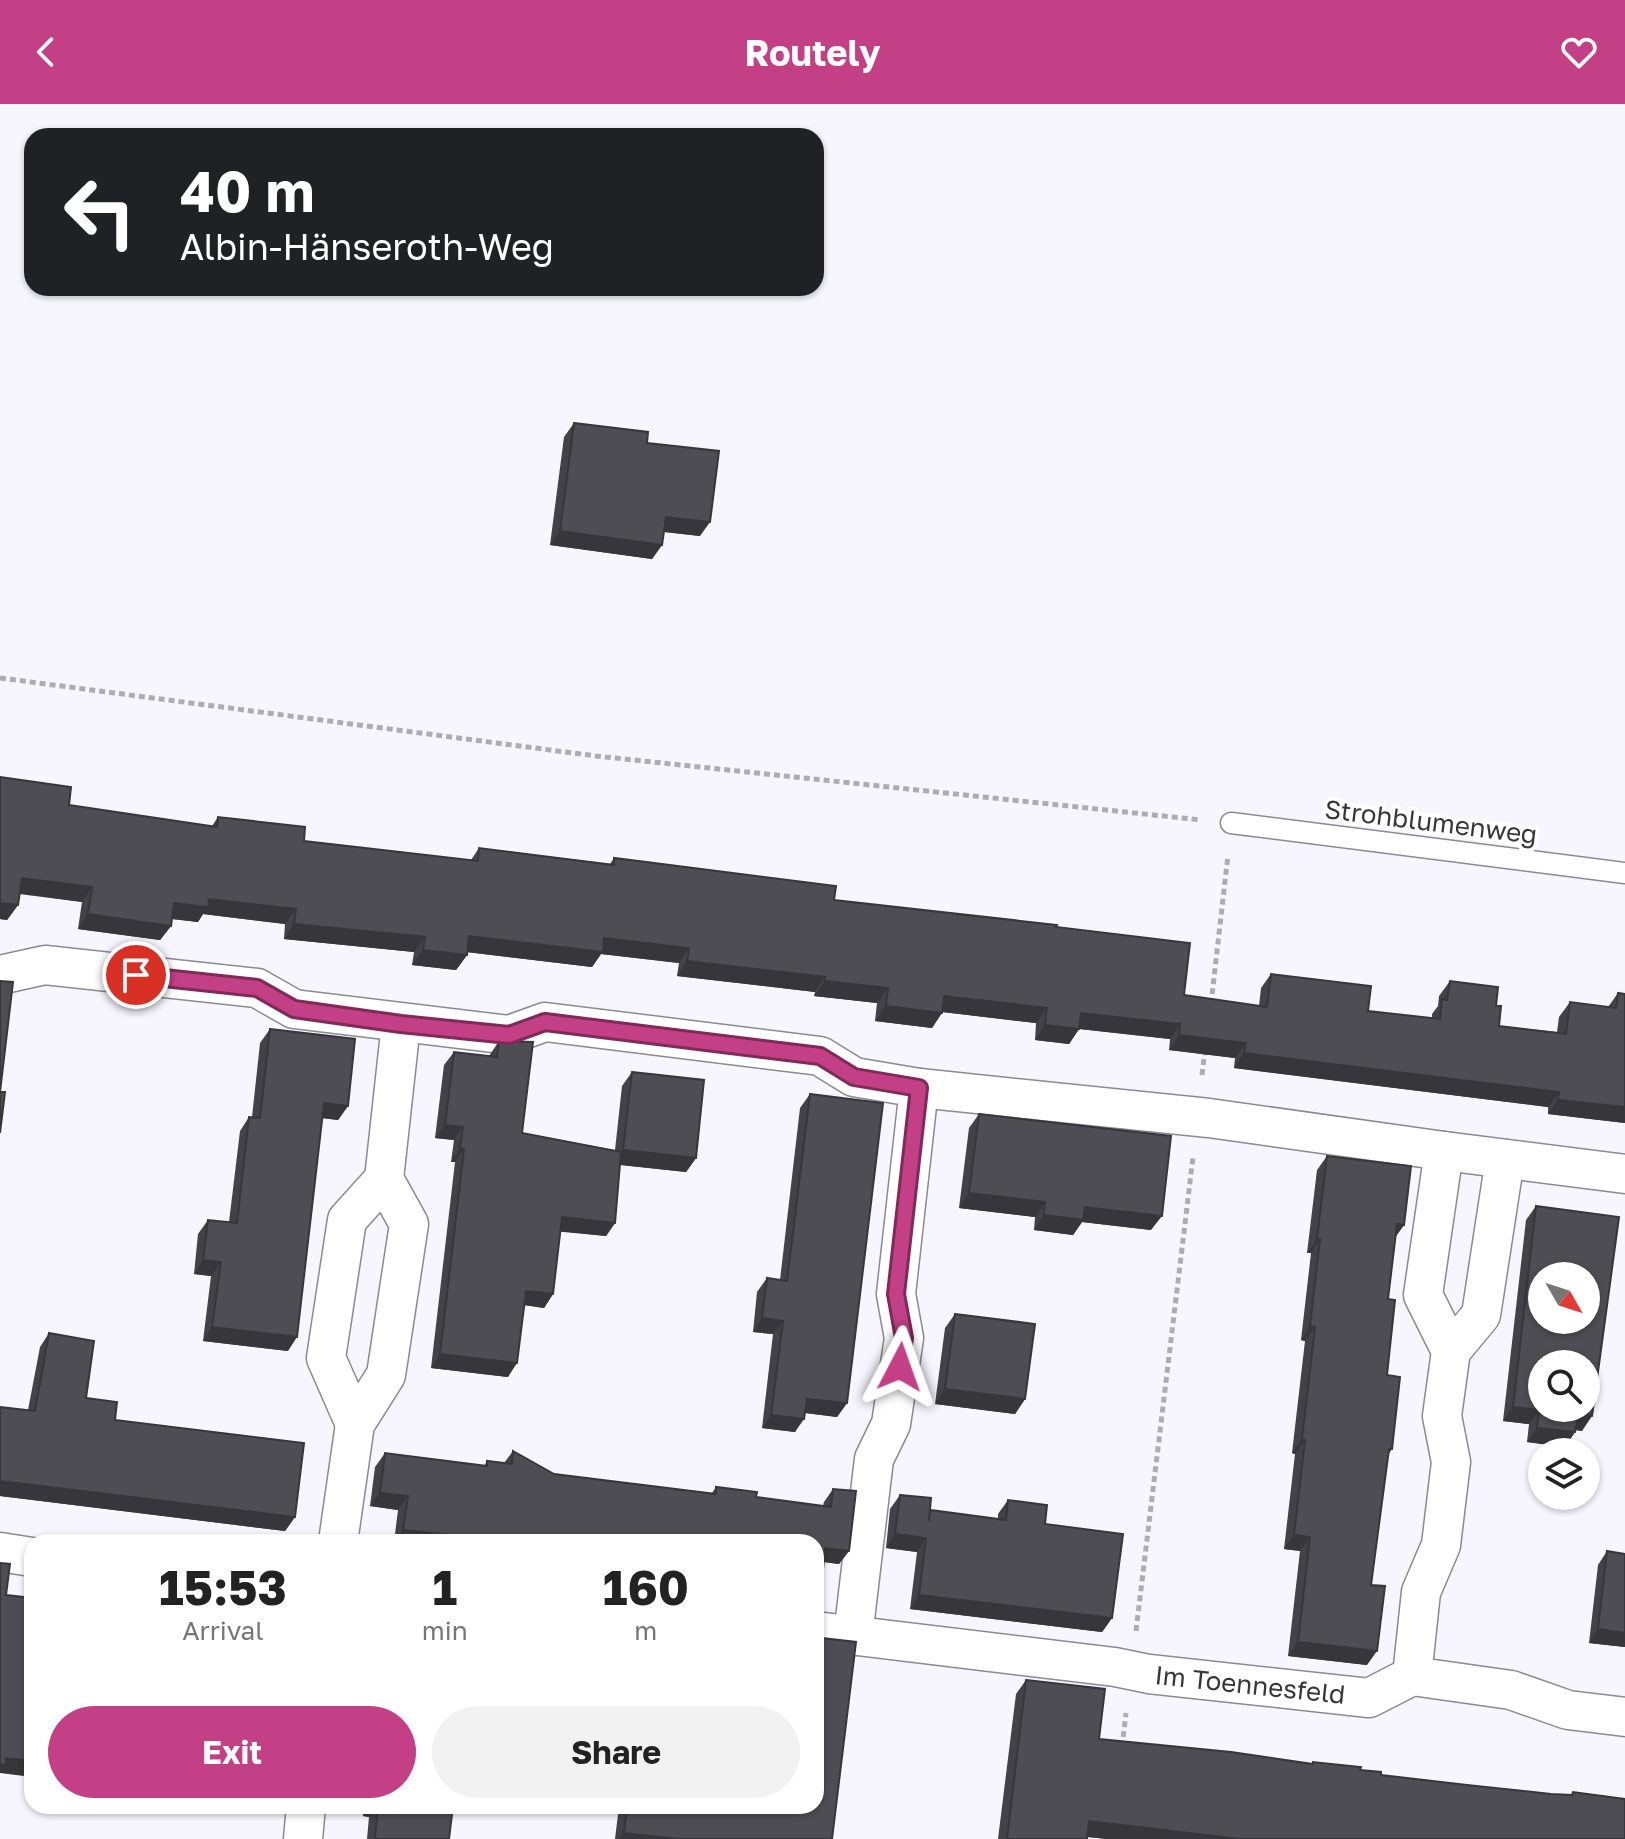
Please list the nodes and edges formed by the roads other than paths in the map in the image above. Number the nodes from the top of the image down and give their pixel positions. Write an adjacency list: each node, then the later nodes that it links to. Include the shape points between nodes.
1 (1231, 823): 2 (lane, Strohblumenweg)
2 (1625, 873)
3 (0, 975): 4 (street, via 45,965 257,988 294,1009)
4 (401, 1024): 5 (street, via 509,1035 545,1022 820,1056 854,1077); 9 (street)
5 (919, 1088): 6 (street, via 1197,1116); 15 (street, via 896,1294 904,1338 891,1424 874,1459)
6 (1444, 1151): 7 (street); 10 (street, via 1423,1295)
7 (1505, 1159): 8 (street); 10 (street, via 1481,1315)
8 (1625, 1174)
9 (384, 1179): 11 (street, via 409,1224 386,1375); 11 (street, via 347,1220 326,1358)
10 (1451, 1351): 16 (street, via 1442,1416 1451,1462 1443,1532 1421,1592)
11 (355, 1424): 12 (street)
12 (339, 1534)
13 (0, 1552): 14 (street)
14 (24, 1556)
15 (834, 1634): 16 (street, Im Toennesfeld, via 1369,1698)
16 (1412, 1676): 17 (street, via 1511,1690 1568,1710)
17 (1625, 1717)
18 (305, 1814): 19 (street)
19 (303, 1839)

